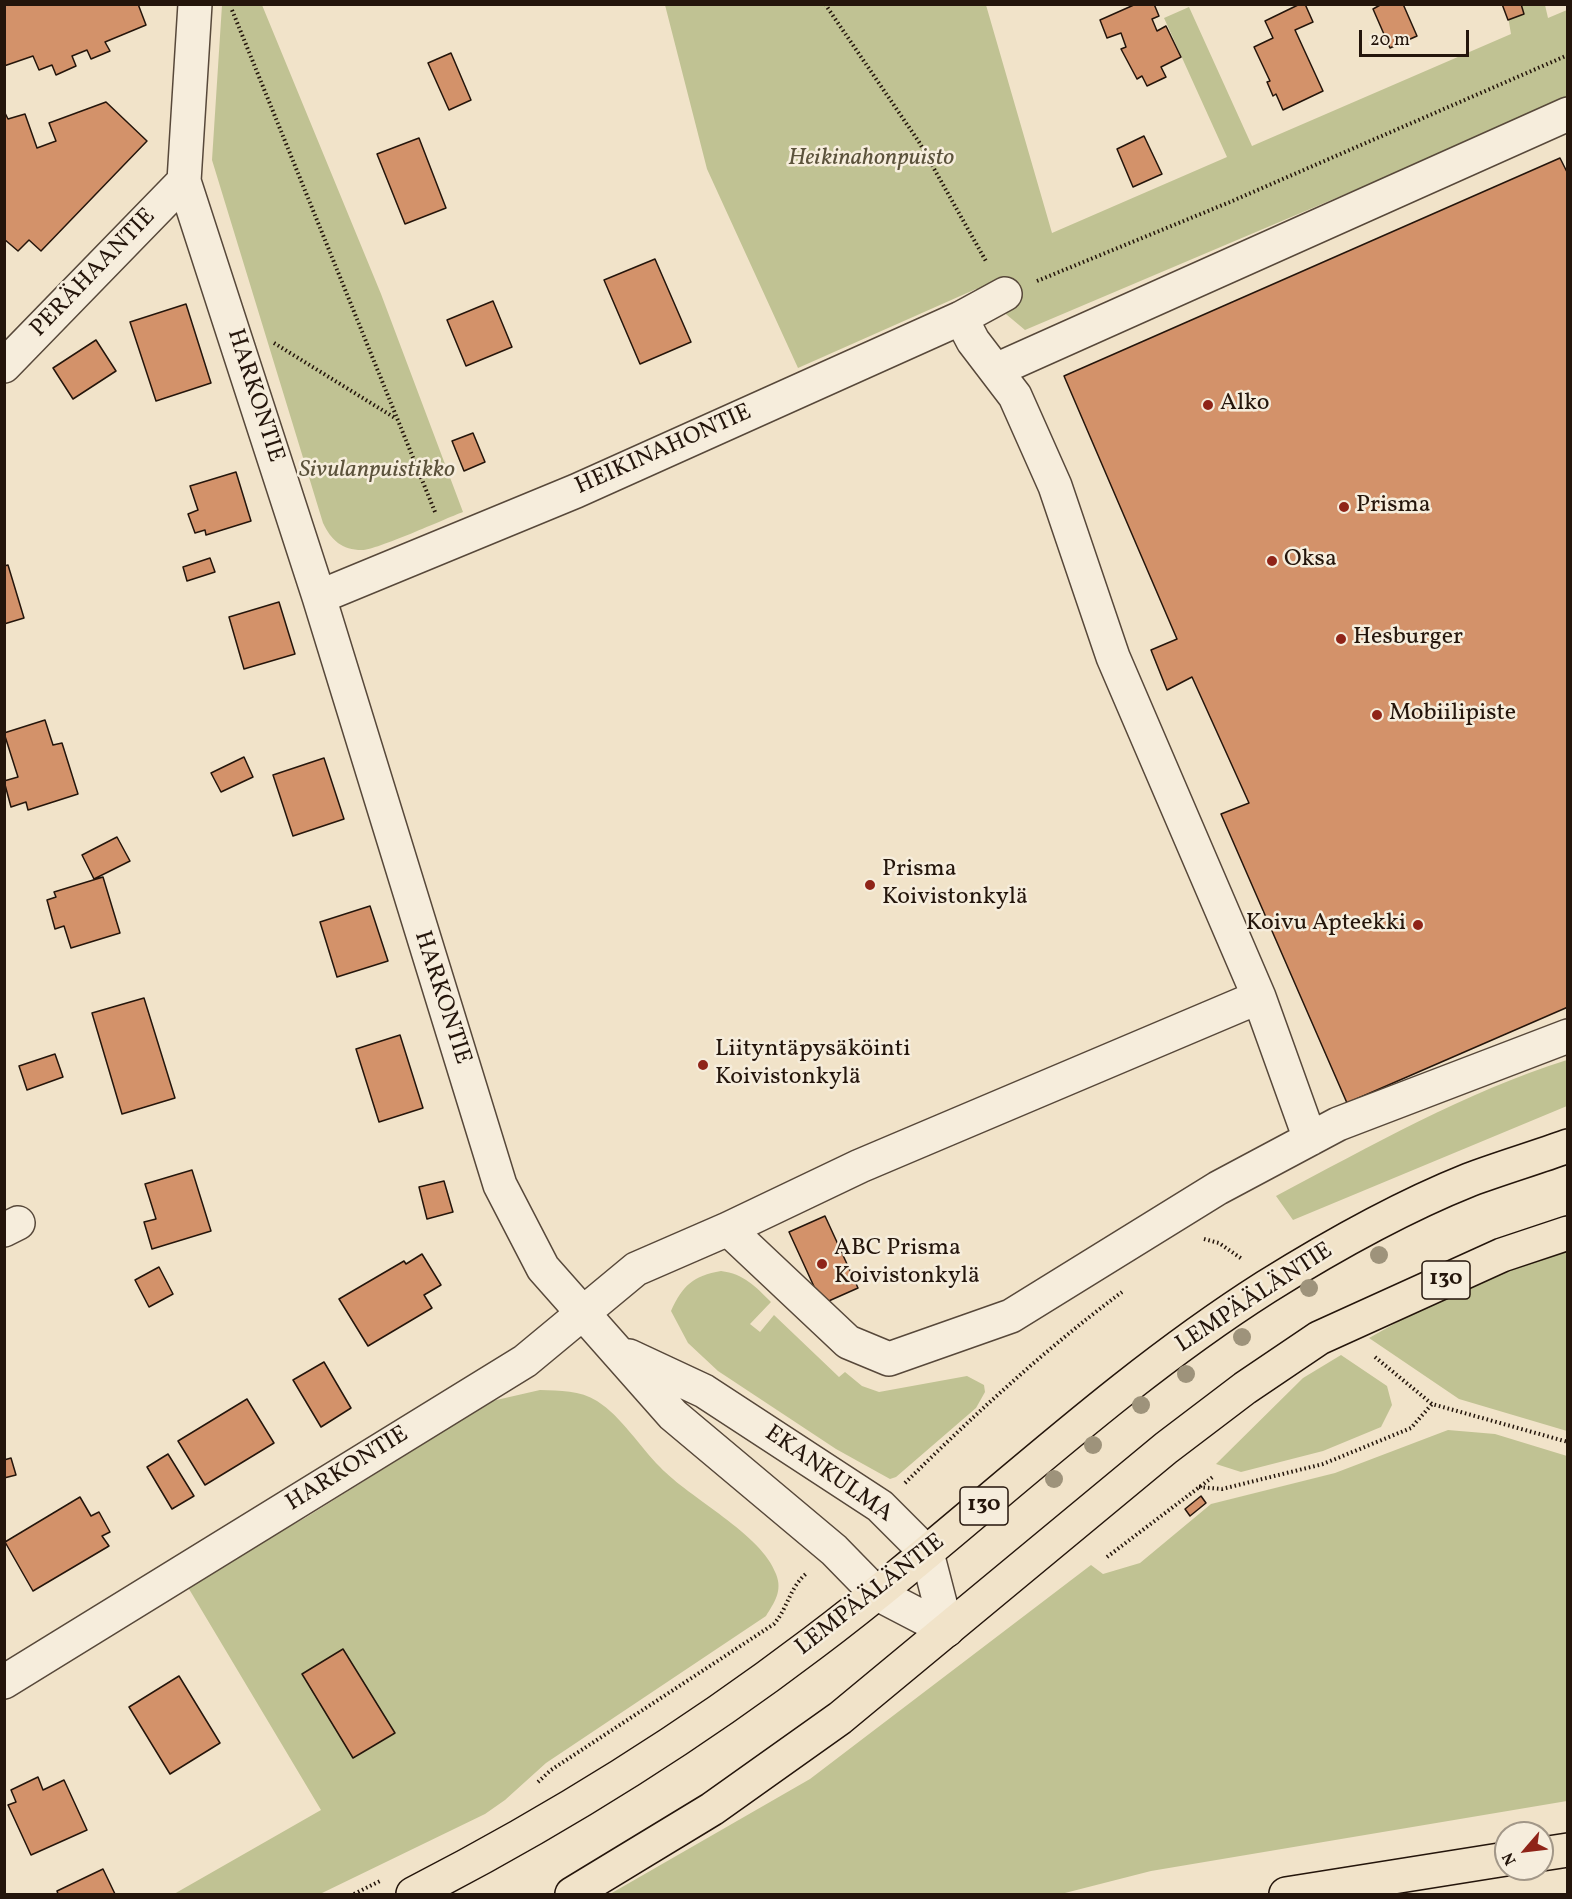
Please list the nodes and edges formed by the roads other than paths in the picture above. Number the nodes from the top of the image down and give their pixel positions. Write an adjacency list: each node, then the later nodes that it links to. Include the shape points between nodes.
1 (195, 4): 3 (street, HARKONTIE)
2 (1568, 114): 7 (street)
3 (184, 181): 6 (street, PERÄHAANTIE); 8 (street, HARKONTIE)
4 (1005, 294): 5 (street, HEIKINAHONTIE)
5 (961, 318): 7 (street); 8 (street, HEIKINAHONTIE, via 576,491)
6 (4, 366)
7 (996, 370): 9 (street, via 1015,396 1056,486 1120,675)
8 (319, 597): 15 (street, HARKONTIE, via 500,1185 543,1268)
9 (1259, 997): 11 (street); 13 (street, via 860,1166)
10 (1568, 1036): 11 (street)
11 (1324, 1131): 13 (street, via 1218,1188 1011,1316 889,1359 848,1342)
12 (1568, 1146): 17 (main road, LEMPÄÄLÄNTIE / 130, via 1467,1181 1362,1231 1266,1287 1094,1414)
13 (728, 1229): 15 (street, via 636,1269)
14 (1568, 1233): 19 (main road, 130, via 1502,1255 1319,1338 1166,1448)
15 (581, 1312): 16 (street, EKANKULMA); 20 (street, HARKONTIE, via 525,1361)
16 (618, 1351): 17 (street, EKANKULMA, via 704,1390 880,1506); 18 (street, EKANKULMA, via 673,1415 834,1550)
17 (927, 1553): 18 (main road, LEMPÄÄLÄNTIE / 130); 19 (street)
18 (876, 1593): 19 (street, EKANKULMA); 22 (main road, LEMPÄÄLÄNTIE / 130, via 742,1695 586,1797)
19 (946, 1630): 23 (main road, 130, via 775,1766)
20 (4, 1682)
21 (1494, 1861): 24 (main road)
22 (413, 1894)
23 (572, 1894)
24 (1286, 1894)

